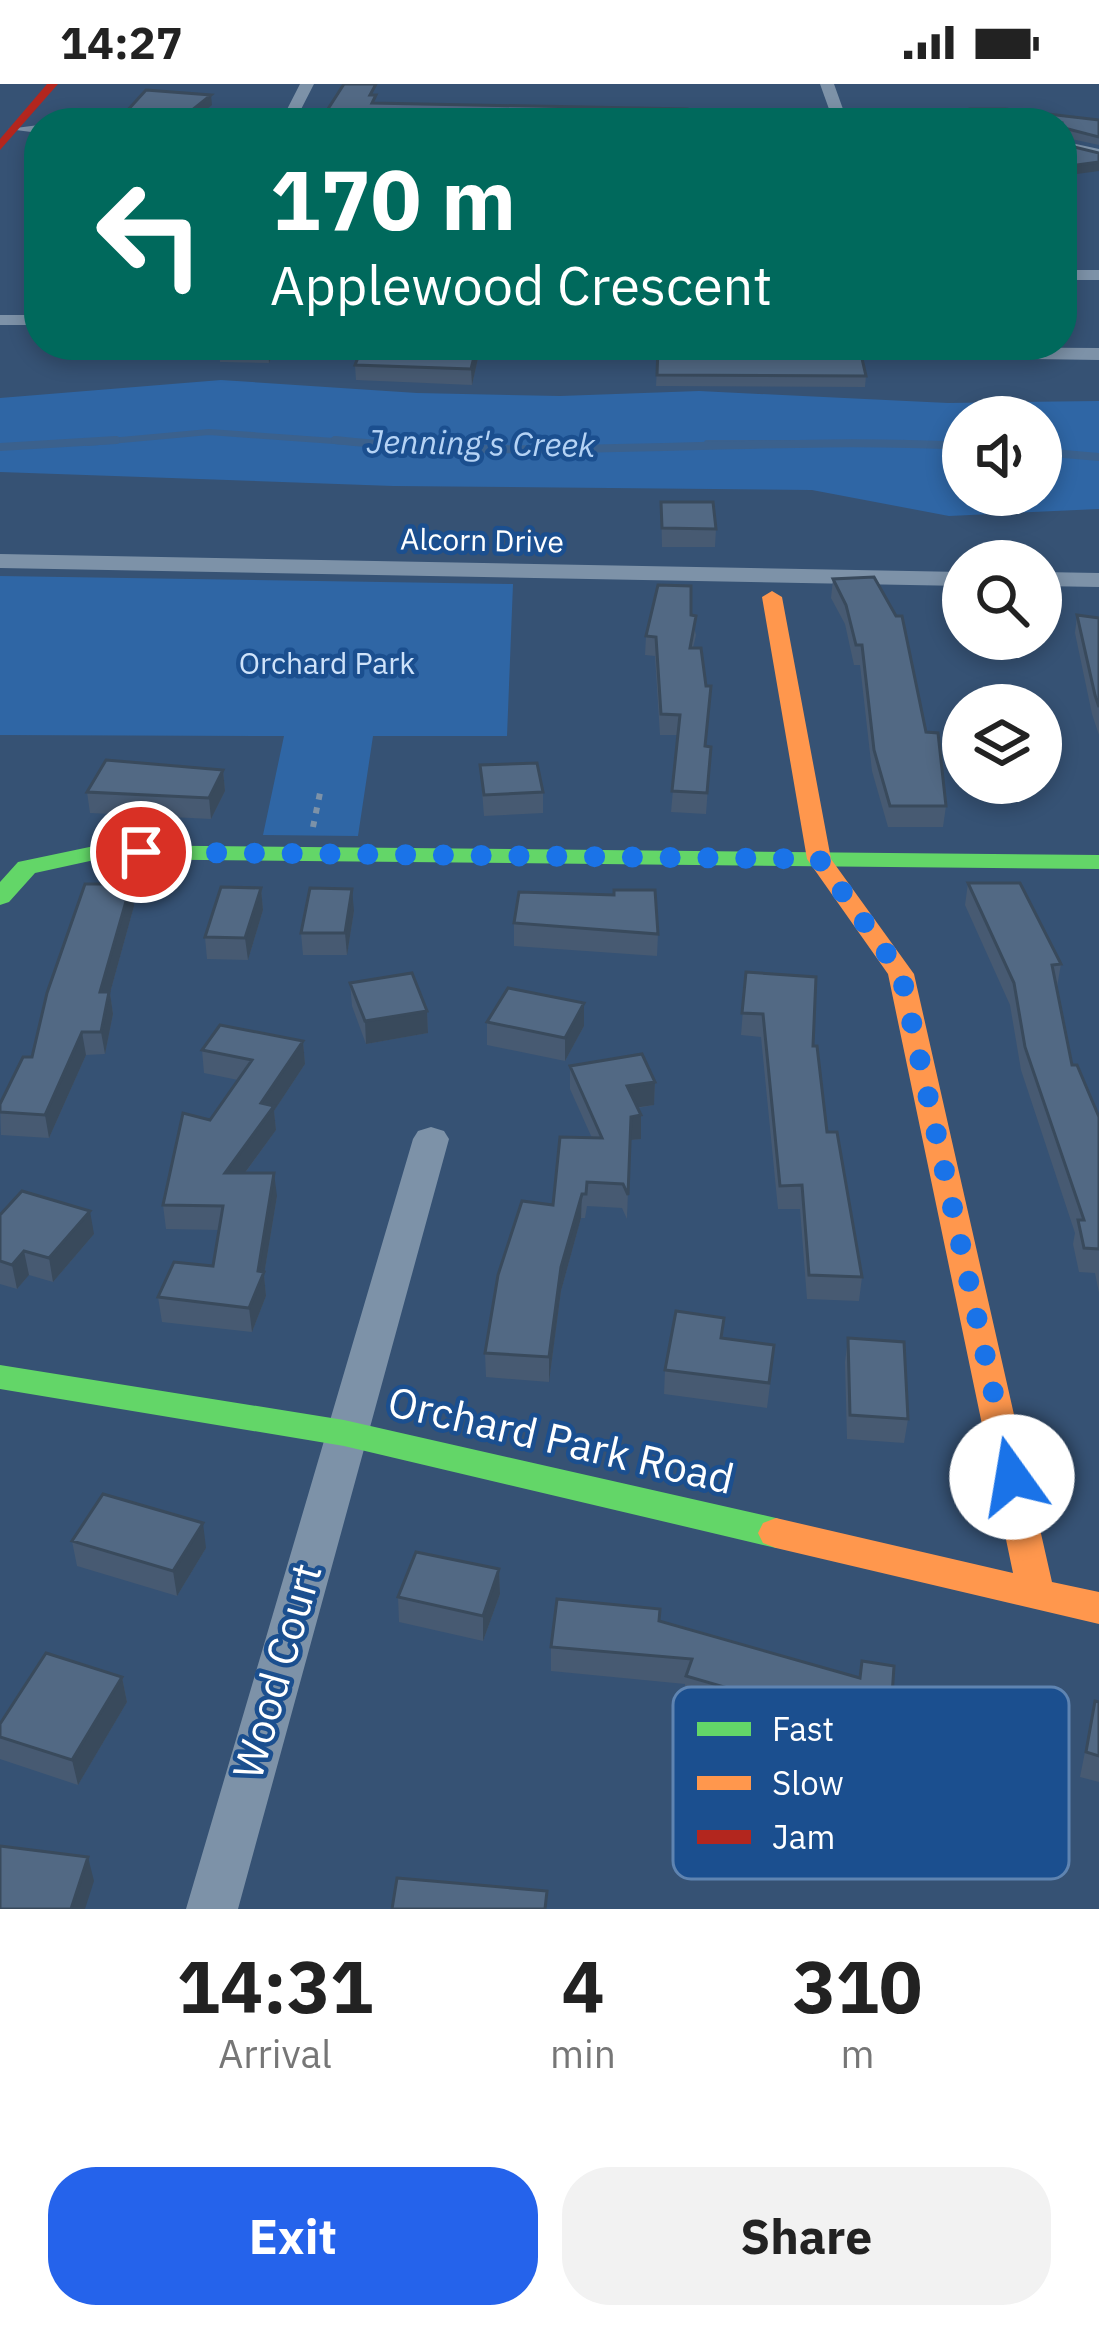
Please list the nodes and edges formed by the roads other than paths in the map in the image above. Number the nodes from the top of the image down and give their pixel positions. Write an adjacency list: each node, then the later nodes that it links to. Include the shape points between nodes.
1 (0, 561): 2 (street, Alcorn Drive)
2 (942, 579)
3 (1062, 579): 4 (street)
4 (1099, 580)
5 (772, 597): 6 (street)
6 (819, 859): 7 (street); 8 (street, via 99,852 27,867); 12 (street, via 901,974)
7 (1099, 862)
8 (0, 897)
9 (431, 1139): 11 (street, Wood Court)
10 (0, 1377): 11 (street, Orchard Park Road)
11 (344, 1433): 12 (street, Orchard Park Road); 14 (street, Wood Court)
12 (1036, 1593): 13 (street, Orchard Park Road)
13 (1099, 1608)
14 (212, 1909)

